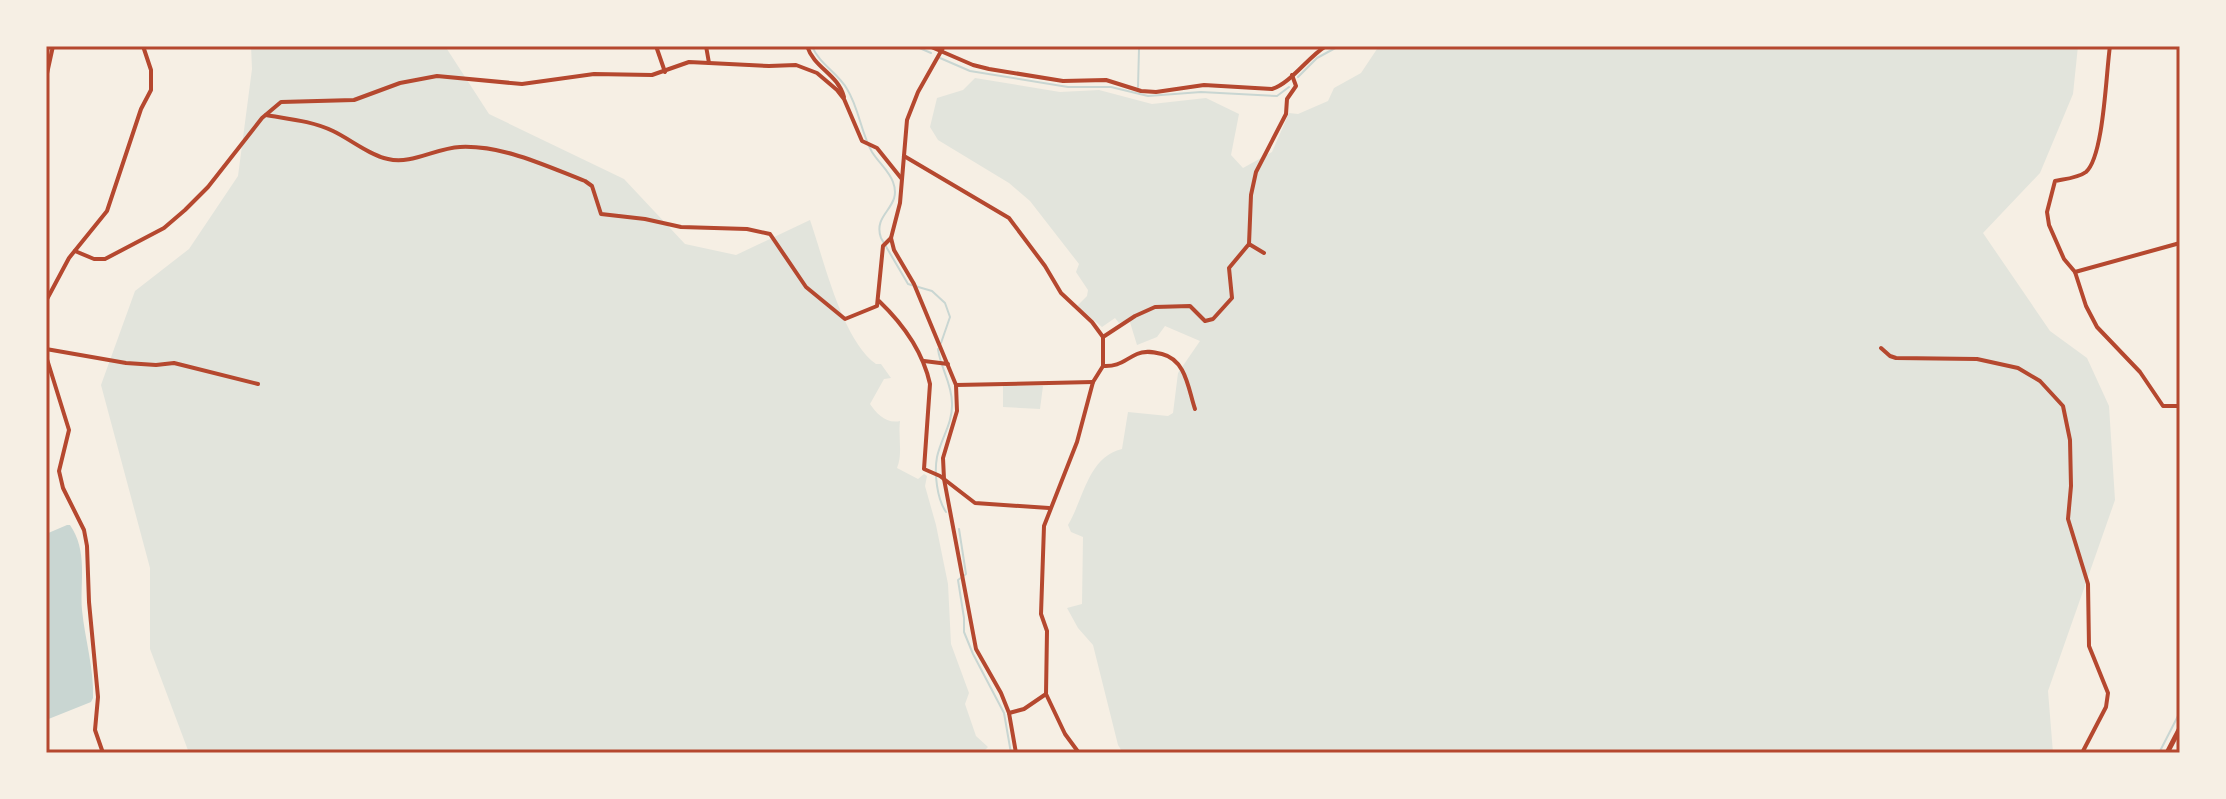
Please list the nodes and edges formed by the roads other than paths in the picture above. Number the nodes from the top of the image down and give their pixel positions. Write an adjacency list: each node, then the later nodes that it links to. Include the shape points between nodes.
1 (53, 46): 13 (street)
2 (143, 46): 21 (street, via 151,90 107,211)
3 (656, 46): 11 (street)
4 (706, 46): 10 (street)
5 (807, 46): 14 (street, via 815,62 836,80)
6 (929, 46): 9 (street)
7 (1326, 46): 12 (street)
8 (2110, 46): 23 (street, via 2094,161 2086,172 2055,181 2047,212 2064,259)
9 (942, 49): 12 (street, via 989,69 1063,81 1106,80 1156,92 1204,85 1272,89); 16 (street, via 907,120)
10 (710, 64): 11 (street, via 683,63); 14 (street, via 807,67)
11 (665, 72): 15 (street, via 522,84 437,76 354,100 281,102)
12 (1292, 75): 20 (street, via 1296,86 1287,99 1286,114 1253,183)
13 (46, 76)
14 (844, 99): 17 (street, via 864,143 873,145)
15 (266, 115): 21 (street, via 208,187 164,228 105,259); 24 (street, via 329,129 385,159 402,161 457,147 512,155 585,181 592,186 601,214 770,234 806,287 845,319 877,306)
16 (904, 156): 17 (street); 26 (street, via 1009,218 1061,293)
17 (901, 178): 18 (street, via 900,203)
18 (887, 242): 24 (street); 31 (street, via 914,286)
19 (2180, 243): 23 (street)
20 (1249, 244): 22 (street); 26 (street, via 1229,268 1232,298 1213,319 1202,319 1193,306 1155,307)
21 (75, 251): 25 (street)
22 (1264, 253)
23 (2075, 272): 36 (street, via 2097,327 2140,372 2163,406)
24 (878, 300): 30 (street)
25 (46, 301)
26 (1103, 337): 32 (street)
27 (1881, 348): 46 (street, via 1896,358 1977,359 2018,368 2040,381 2063,406 2070,440 2068,519 2088,584 2089,646 2108,693)
28 (46, 349): 34 (street, via 126,363 174,363)
29 (46, 356): 43 (street, via 69,430 60,463 63,488 87,546 98,697 95,730)
30 (924, 361): 31 (street); 38 (street, via 930,384 923,465)
31 (944, 364): 35 (street)
32 (1103, 366): 33 (street); 37 (street, via 1117,366 1139,352 1171,356 1182,369)
33 (1093, 382): 35 (street); 39 (street, via 1062,485)
34 (258, 384)
35 (956, 385): 38 (street, via 957,411)
36 (2180, 406)
37 (1195, 409)
38 (939, 477): 39 (street, via 975,503); 41 (street, via 976,649)
39 (1049, 508): 40 (street, via 1041,614 1047,631)
40 (1046, 694): 41 (street); 45 (street)
41 (1009, 713): 44 (street)
42 (2180, 728): 47 (main road)
43 (103, 753)
44 (1016, 753)
45 (1079, 753)
46 (2082, 753)
47 (2167, 753)

